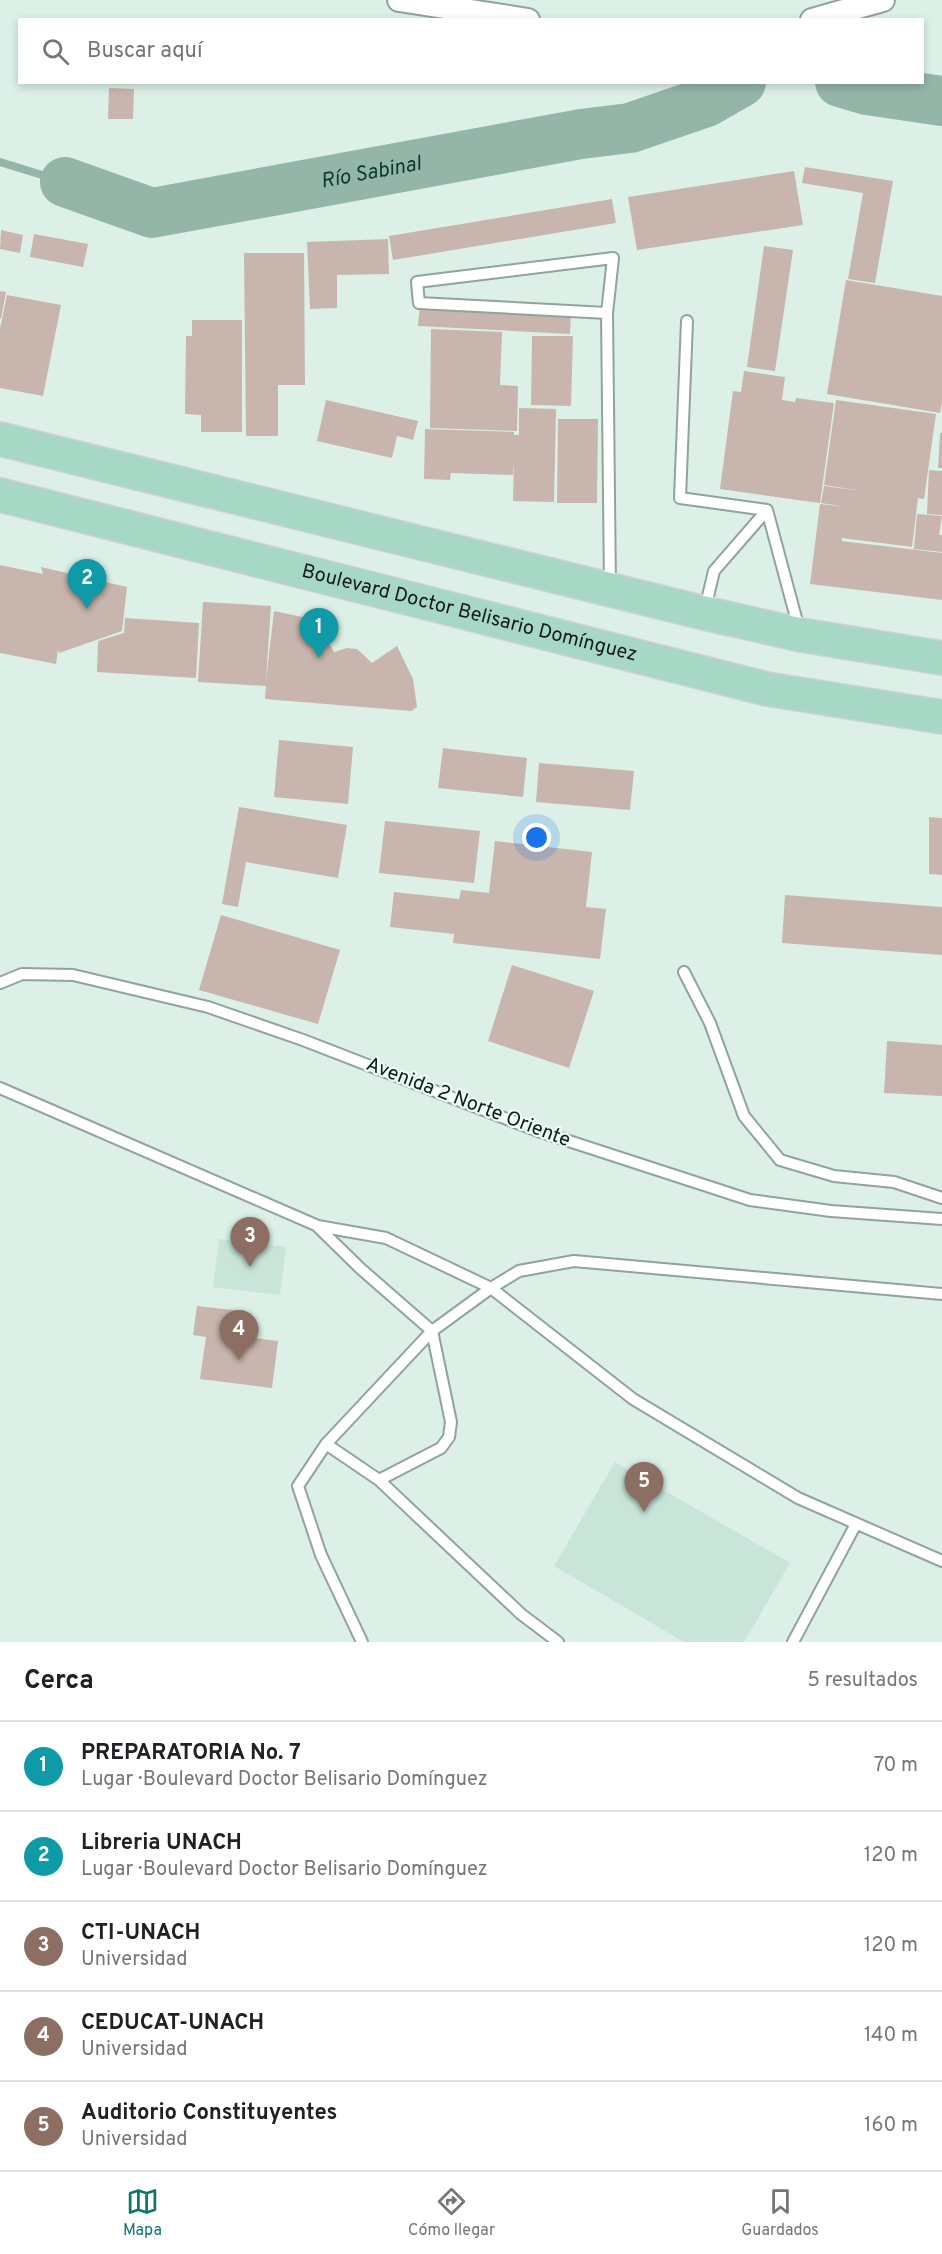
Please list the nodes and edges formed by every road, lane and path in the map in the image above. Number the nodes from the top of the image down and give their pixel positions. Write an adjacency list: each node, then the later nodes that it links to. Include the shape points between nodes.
1 (399, 0): 3 (street)
2 (883, 0): 4 (street)
3 (515, 18)
4 (819, 18)
5 (607, 313): 5 (lane, via 613,258 417,282 419,303); 10 (lane)
6 (687, 321): 9 (lane, via 680,498)
7 (0, 439): 10 (main road)
8 (0, 495): 14 (main road, Boulevard Doctor Belisario Domínguez, via 767,689)
9 (767, 510): 11 (lane, via 714,571); 12 (lane)
10 (610, 591): 11 (main road)
11 (704, 613): 12 (main road)
12 (801, 635): 13 (main road)
13 (942, 658)
14 (942, 717)
15 (684, 972): 18 (lane, via 710,1023 744,1116 780,1160 834,1176 894,1182)
16 (0, 983): 19 (lane, Avenida 2 Norte Oriente, via 22,974 73,975 208,1007 538,1131 750,1200)
17 (0, 1088): 20 (lane)
18 (942, 1198)
19 (942, 1219)
20 (318, 1226): 21 (lane, via 386,1238); 23 (lane)
21 (491, 1288): 22 (lane, via 519,1271 574,1261); 23 (lane); 26 (lane, via 633,1399 798,1498)
22 (942, 1294)
23 (432, 1331): 24 (lane); 25 (lane, via 452,1422 449,1437 441,1448)
24 (326, 1444): 25 (lane); 28 (lane, via 298,1486 321,1555)
25 (379, 1480): 29 (lane, via 521,1614)
26 (856, 1524): 27 (lane); 30 (lane)
27 (942, 1561)
28 (362, 1642)
29 (558, 1642)
30 (793, 1642)

